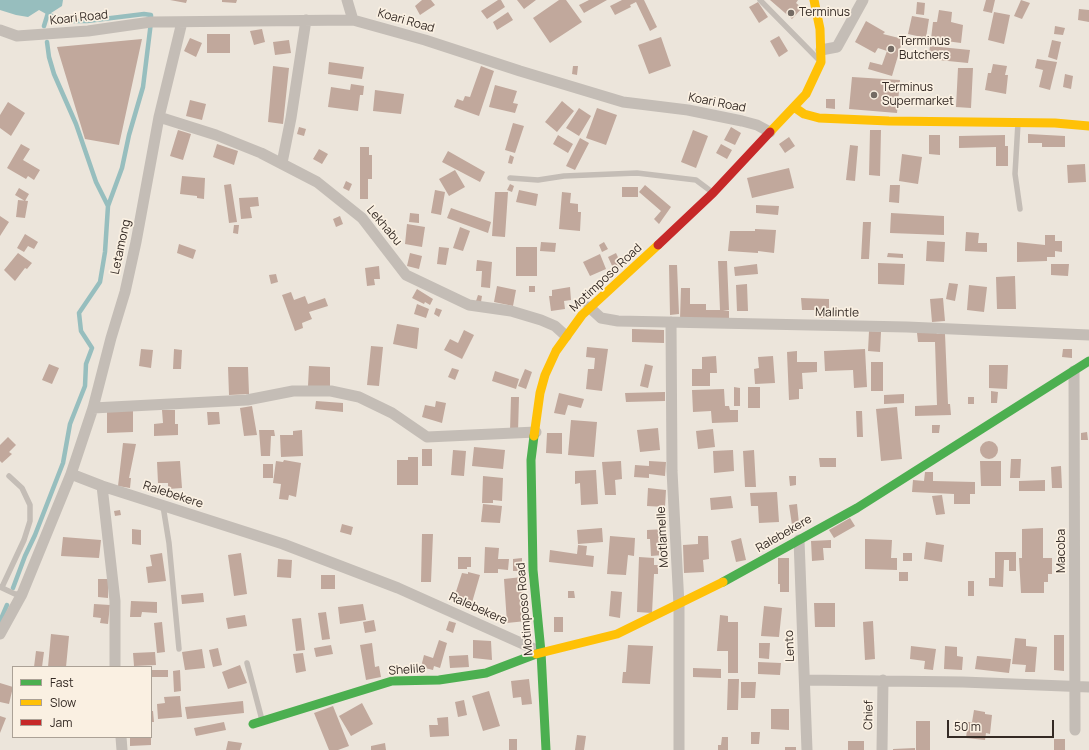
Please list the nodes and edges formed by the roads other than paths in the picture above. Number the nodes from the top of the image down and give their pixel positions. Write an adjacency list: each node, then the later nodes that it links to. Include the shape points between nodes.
1 (347, 0): 6 (street)
2 (760, 0): 10 (lane)
3 (814, 0): 9 (street, Motimposo Road)
4 (863, 0): 9 (street, via 837,47)
5 (306, 20): 6 (street, Koari Road); 7 (street, Koari Road); 16 (street)
6 (353, 20): 15 (street, Koari Road, via 623,102 688,110 742,121)
7 (182, 22): 8 (street, Koari Road, via 151,22 88,31 18,36); 12 (street, Letamong)
8 (0, 30)
9 (821, 50): 10 (street, Motimposo Road)
10 (821, 62): 11 (street, Motimposo Road, via 806,94)
11 (794, 107): 13 (street, via 804,114 819,118); 15 (street, Motimposo Road)
12 (159, 117): 16 (street, Lekhabu, via 216,135); 26 (street, Letamong, via 125,292)
13 (1018, 123): 14 (street); 19 (lane, via 1015,174)
14 (1089, 126)
15 (770, 132): 18 (street, Motimposo Road)
16 (282, 163): 23 (street, Lekhabu, via 317,182 362,218 406,275 469,306 511,311 541,320 555,326)
17 (510, 178): 18 (lane, via 538,180 637,173 696,180)
18 (712, 192): 20 (street, Motimposo Road, via 649,254)
19 (1020, 209)
20 (589, 307): 21 (street, Malintle, via 601,318 618,321); 23 (street, Motimposo Road)
21 (671, 322): 22 (street, Malintle, via 907,327); 35 (street, Motlamelle, via 672,471)
22 (1089, 335)
23 (566, 336): 27 (street, Motimposo Road, via 545,374 540,393)
24 (1089, 361): 25 (street, Ralebekere)
25 (1074, 371): 32 (street, Ralebekere, via 857,508); 43 (street, Macoba)
26 (93, 408): 27 (street, via 247,400 293,391 331,392 359,398 379,406 427,437); 28 (street, Letamong)
27 (536, 432): 38 (street, Motimposo Road, via 531,460 533,570)
28 (71, 474): 30 (street, Ralebekere); 34 (street)
29 (9, 476): 33 (lane, via 22,488 30,505 30,521 24,540)
30 (102, 486): 31 (street, Ralebekere); 40 (street, via 116,601)
31 (163, 505): 37 (lane); 38 (street, Ralebekere, via 283,544 391,585)
32 (799, 540): 35 (street, Ralebekere); 41 (street, Lento)
33 (1, 587): 34 (lane, via 15,594)
34 (22, 594): 36 (street)
35 (679, 605): 38 (street, Ralebekere, via 617,634); 51 (street, Motlamelle)
36 (0, 634)
37 (179, 649)
38 (541, 652): 45 (street, Shelile, via 486,672 439,680 392,681); 50 (street, Motimposo Road)
39 (247, 663): 45 (lane)
40 (115, 666)
41 (805, 680): 42 (street); 52 (street, Lento)
42 (883, 680): 43 (street); 53 (street, Chief)
43 (1075, 687): 44 (street); 47 (street, Macoba)
44 (1089, 687)
45 (262, 721): 46 (street, Shelile)
46 (253, 724)
47 (1075, 730)
48 (121, 738): 49 (street)
49 (122, 750)
50 (546, 750)
51 (679, 750)
52 (807, 750)
53 (882, 750)

